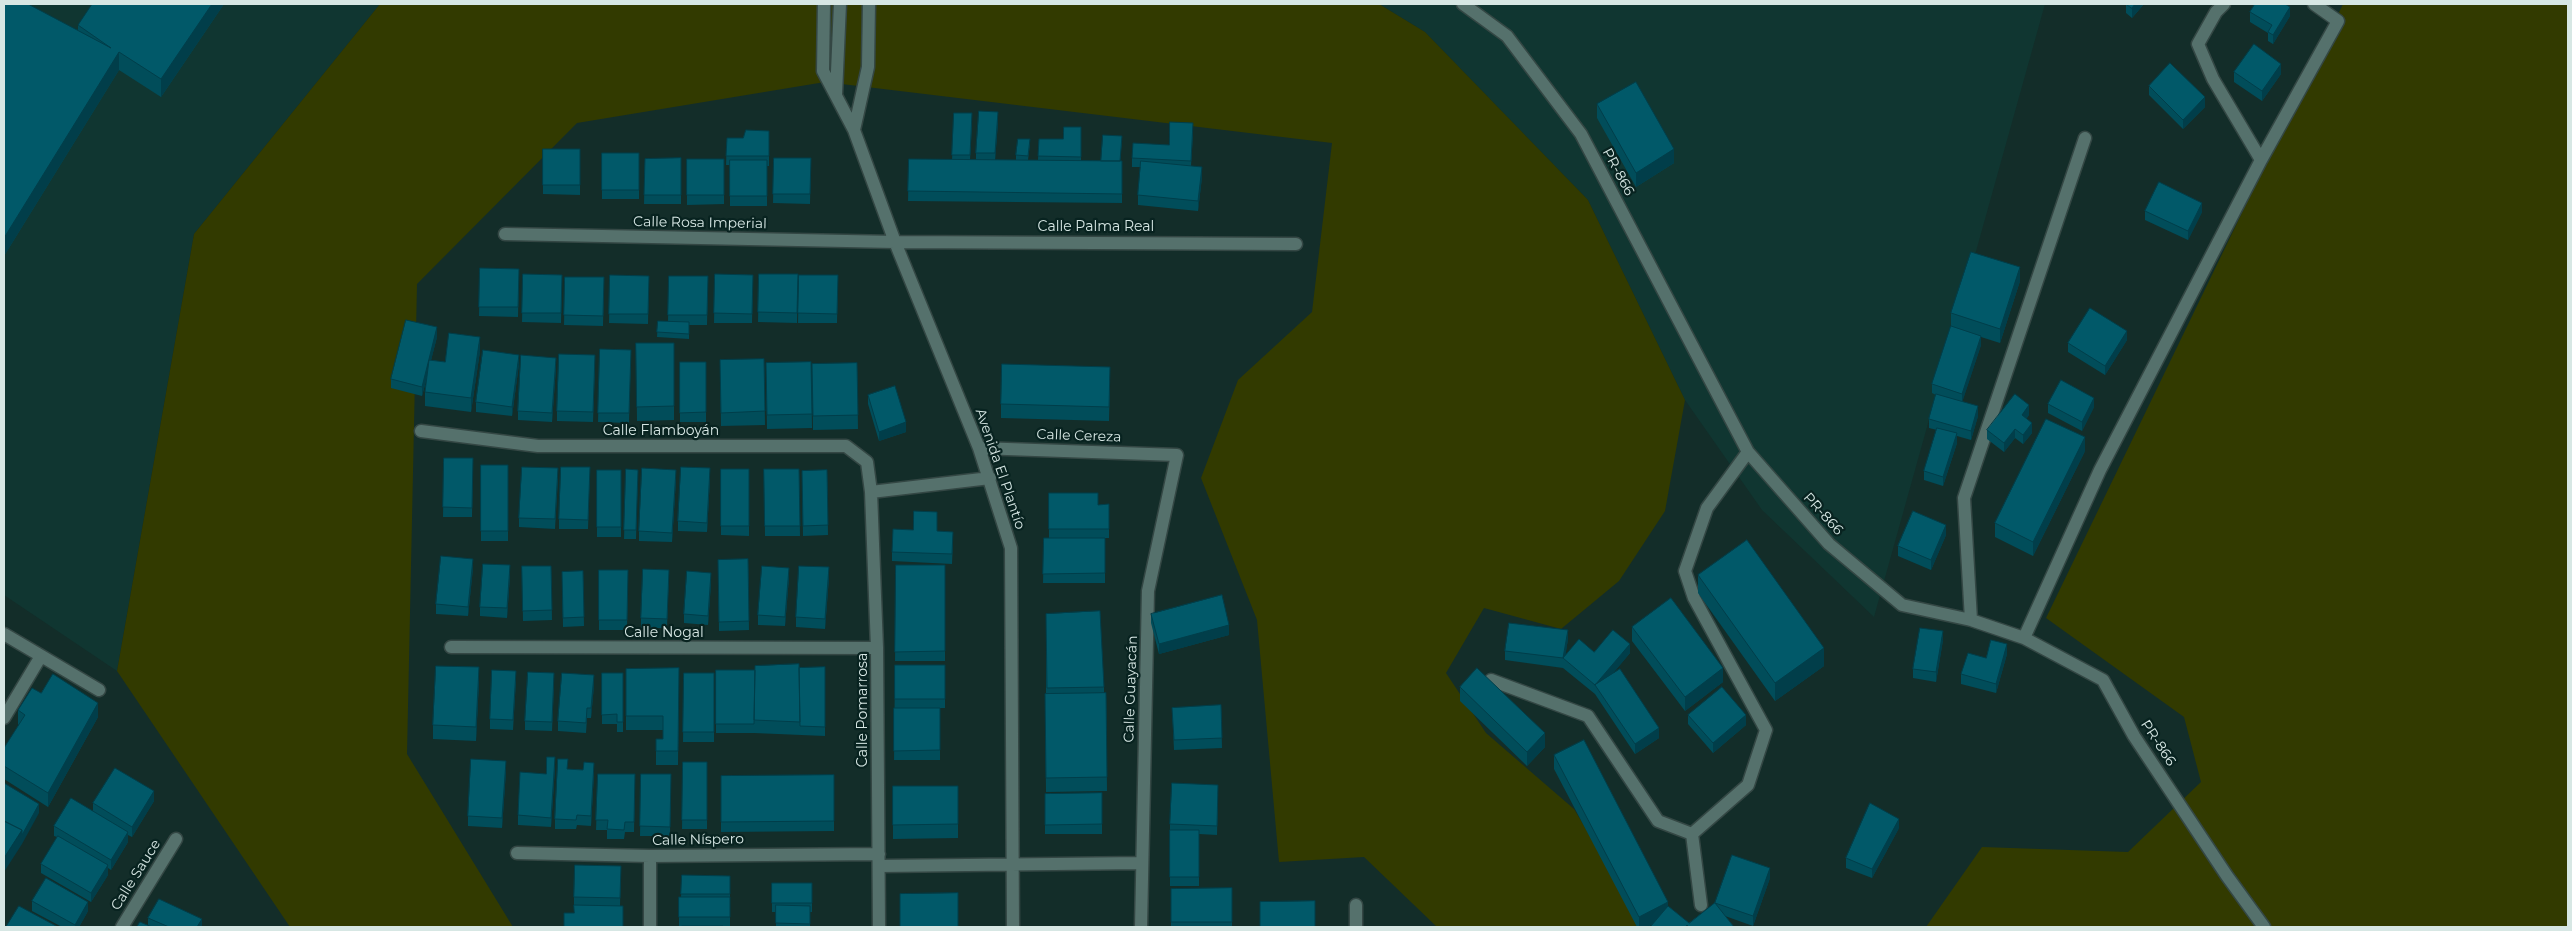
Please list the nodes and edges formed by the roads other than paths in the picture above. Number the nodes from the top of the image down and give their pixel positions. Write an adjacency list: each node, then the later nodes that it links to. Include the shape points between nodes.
1 (824, 4): 7 (street, Avenida El Plantío, via 823,71)
2 (840, 4): 7 (street)
3 (869, 4): 8 (street, via 868,67)
4 (1463, 4): 16 (street, PR-866 / PR-866, via 1507,36 1581,134)
5 (2224, 4): 10 (street, via 2198,44 2213,79)
6 (2314, 4): 10 (street, via 2338,21)
7 (836, 96): 8 (street, Avenida El Plantío)
8 (854, 130): 12 (street, Avenida El Plantío)
9 (2084, 138): 20 (street, via 1964,498)
10 (2262, 160): 22 (street, via 2100,470)
11 (505, 234): 12 (street, Calle Rosa Imperial)
12 (895, 242): 13 (street, Calle Palma Real); 15 (street, Avenida El Plantío)
13 (1296, 244)
14 (421, 431): 19 (street, Calle Flamboyán, via 538,446 846,446 867,462)
15 (979, 448): 17 (street, Calle Cereza); 18 (street, Avenida El Plantío)
16 (1748, 452): 20 (street, PR-866 / PR-866, via 1829,544 1902,605); 29 (street, via 1707,508 1684,571 1694,598 1766,730 1748,785)
17 (1177, 455): 34 (street, Calle Guayacán, via 1148,591)
18 (990, 478): 19 (street); 35 (street, Avenida El Plantío, via 1011,548)
19 (871, 492): 24 (street, Calle Pomarrosa)
20 (1971, 620): 22 (street, PR-866 / PR-866)
21 (4, 634): 25 (street)
22 (2024, 638): 44 (street, PR-866 / PR-866, via 2103,680 2134,736)
23 (450, 647): 24 (street, Calle Nogal)
24 (877, 648): 33 (street, Calle Pomarrosa)
25 (41, 656): 27 (street); 28 (street)
26 (1491, 680): 29 (street, via 1588,716 1658,821)
27 (99, 690)
28 (4, 718)
29 (1692, 834): 37 (street)
30 (176, 839): 38 (street, Calle Sauce)
31 (517, 853): 32 (street, Calle Níspero)
32 (650, 856): 33 (street, Calle Níspero); 39 (street)
33 (879, 860): 35 (street, Calle Níspero); 40 (street, Calle Pomarrosa)
34 (1141, 863): 35 (street, Calle Níspero); 42 (street, Calle Guayacán)
35 (1014, 865): 41 (street, Avenida El Plantío)
36 (1356, 905): 43 (street)
37 (1701, 905)
38 (122, 927)
39 (650, 927)
40 (879, 927)
41 (1013, 927)
42 (1140, 927)
43 (1356, 927)
44 (2264, 927)

